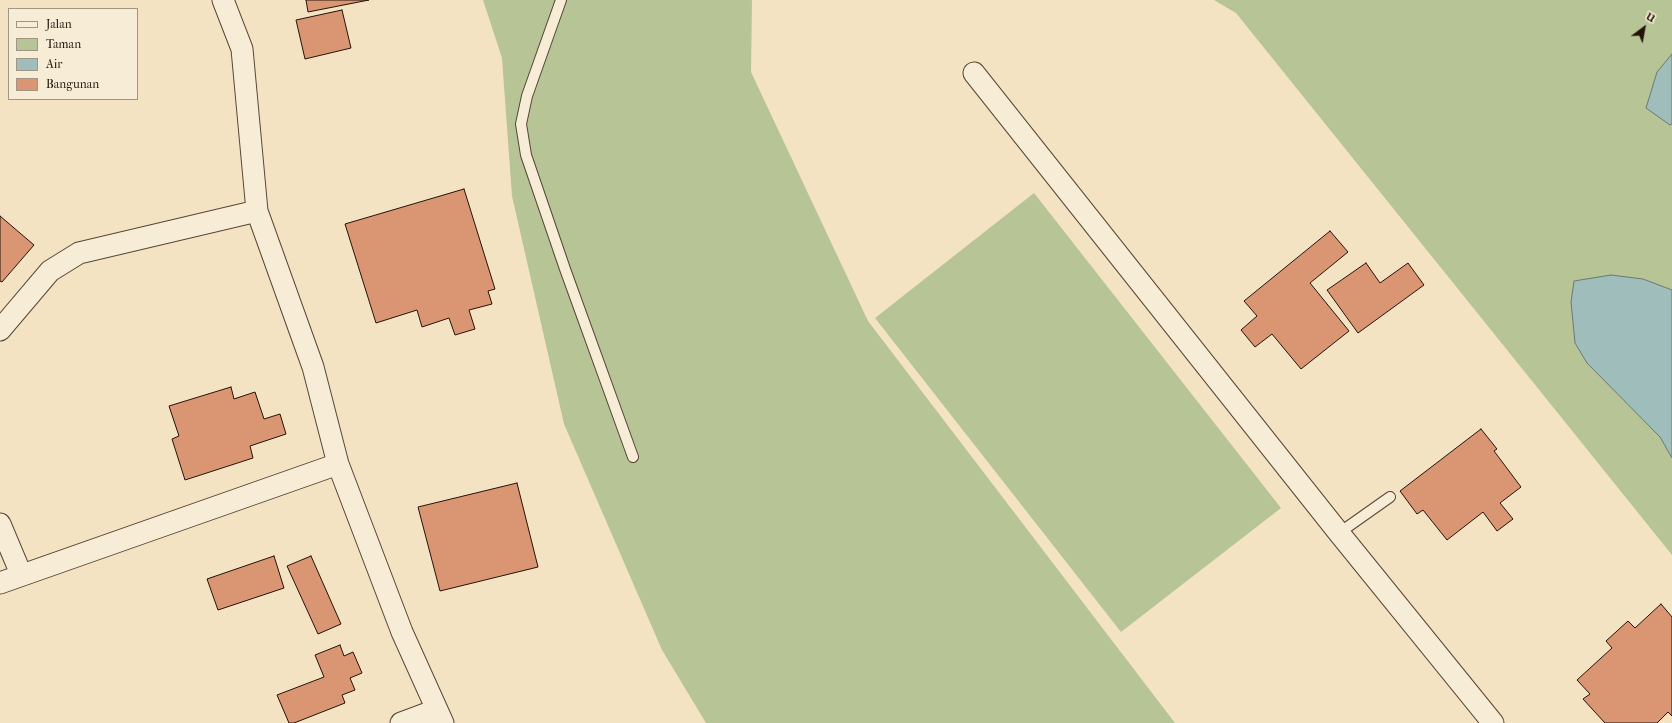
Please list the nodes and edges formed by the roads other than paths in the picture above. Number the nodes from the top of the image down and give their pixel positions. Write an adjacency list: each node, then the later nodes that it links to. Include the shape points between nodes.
1 (223, 0): 4 (street, via 242,49)
2 (561, 0): 6 (lane, via 527,96 520,124 528,162)
3 (974, 73): 10 (street)
4 (257, 211): 5 (street, via 79,253 50,271); 7 (street, via 313,367)
5 (0, 330)
6 (633, 457)
7 (338, 464): 11 (street); 13 (street, via 402,632)
8 (1390, 497): 10 (lane)
9 (0, 524): 11 (street)
10 (1339, 533): 15 (street)
11 (21, 574): 12 (street)
12 (0, 583)
13 (439, 716): 14 (street)
14 (401, 723)
15 (1493, 723)

